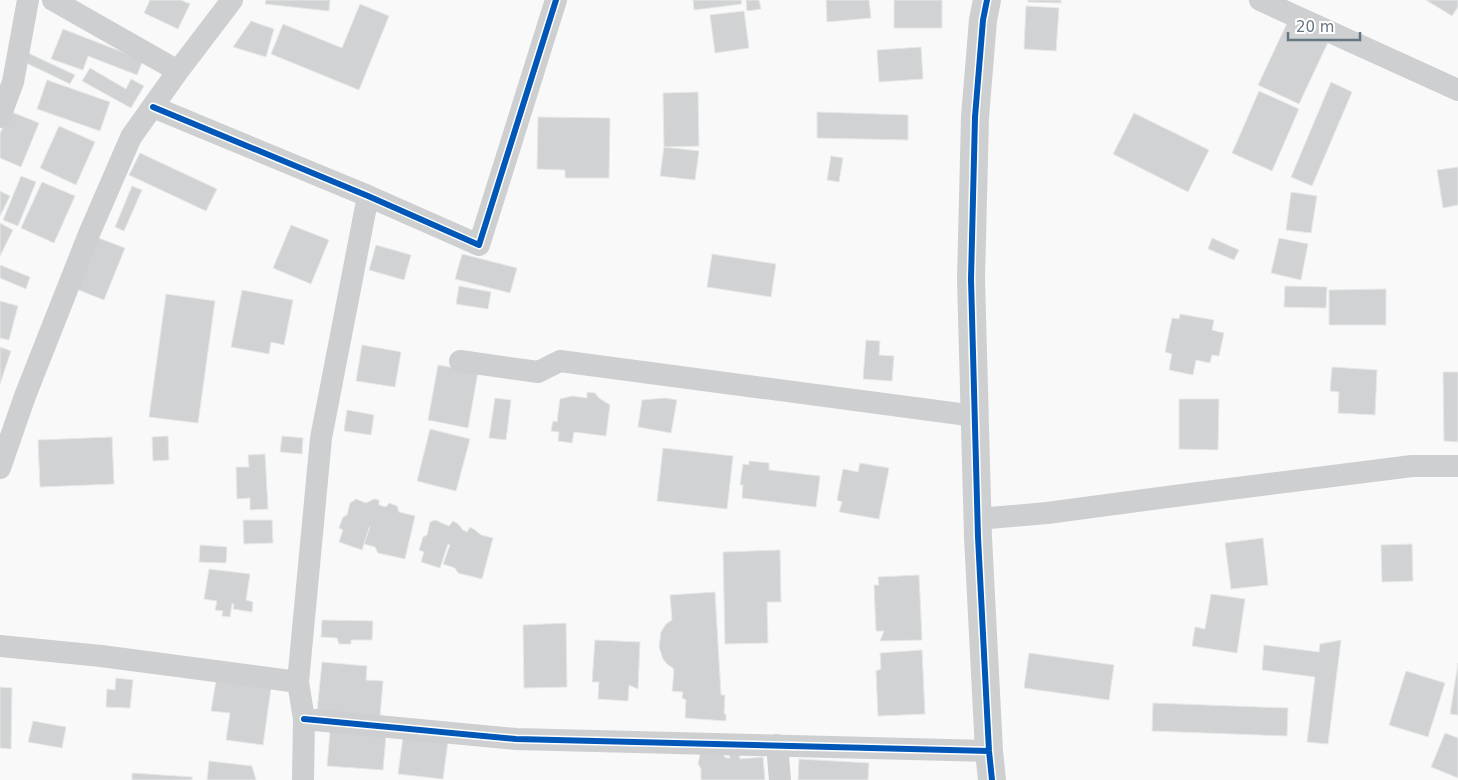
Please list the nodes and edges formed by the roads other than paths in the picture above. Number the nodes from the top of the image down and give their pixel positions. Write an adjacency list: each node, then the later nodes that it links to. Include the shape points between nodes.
1 (28, 0): 10 (street, via 14,82)
2 (53, 0): 7 (street)
3 (232, 0): 7 (street)
4 (556, 0): 11 (street, via 479,245)
5 (987, 0): 13 (street, via 975,117 971,280)
6 (1260, 0): 8 (street)
7 (178, 71): 9 (street)
8 (1458, 90)
9 (153, 107): 11 (street); 15 (street, via 131,137 93,226)
10 (0, 117)
11 (368, 196): 18 (street, via 321,438)
12 (460, 361): 13 (street, via 538,372 560,361)
13 (975, 416): 16 (street)
14 (1458, 466): 16 (street, via 1412,466)
15 (0, 468)
16 (978, 519): 21 (street)
17 (0, 646): 18 (street)
18 (298, 682): 19 (street)
19 (304, 719): 20 (street, via 516,739); 22 (street)
20 (777, 745): 21 (street); 23 (street)
21 (990, 751): 24 (street)
22 (303, 780)
23 (780, 780)
24 (992, 780)

